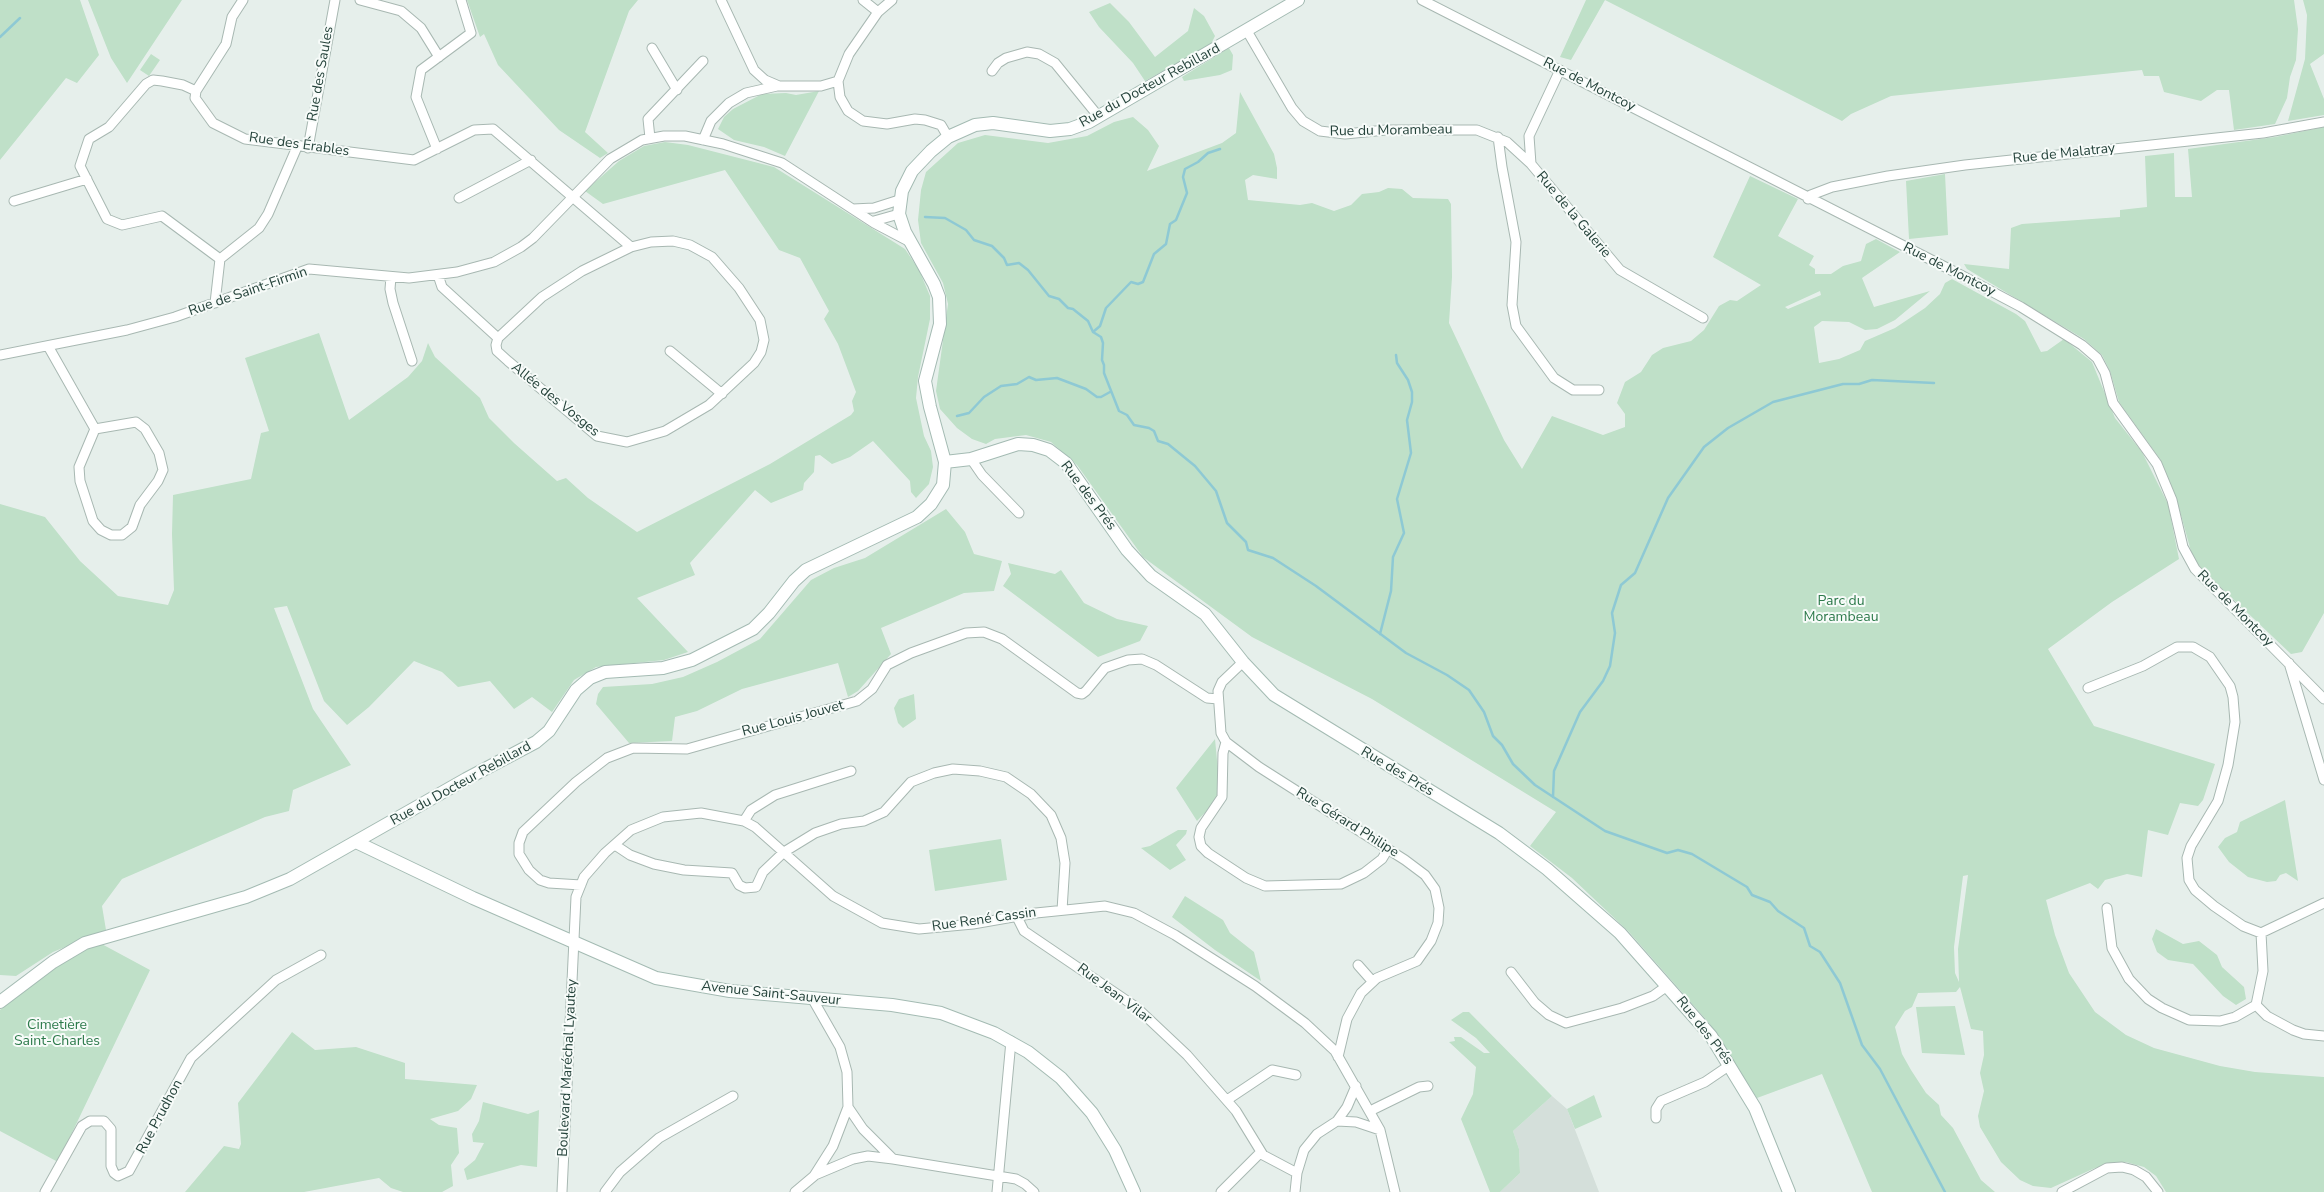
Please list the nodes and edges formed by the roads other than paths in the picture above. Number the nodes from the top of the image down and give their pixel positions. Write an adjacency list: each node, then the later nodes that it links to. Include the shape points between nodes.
1 (243, 0): 20 (street, via 232,17 226,44)
2 (335, 0): 28 (street, Rue des Saules)
3 (360, 0): 13 (street, via 401,11 421,28)
4 (461, 0): 13 (street, via 471,34)
5 (721, 0): 18 (street, via 754,70)
6 (863, 0): 10 (street)
7 (892, 0): 10 (street)
8 (1298, 0): 11 (street, Rue du Docteur Rebillard)
9 (1422, 0): 15 (street, Rue de Montcoy)
10 (878, 12): 17 (street, via 849,54)
11 (1246, 31): 21 (street, Rue du Docteur Rebillard); 24 (street, Rue du Morambeau, via 1292,108 1303,122 1320,131 1345,134 1466,129)
12 (652, 48): 19 (street)
13 (439, 57): 29 (street, via 421,70 416,97)
14 (703, 61): 19 (street)
15 (1560, 70): 31 (street, Rue de la Galerie, via 1528,136); 35 (street, Rue de Montcoy)
16 (992, 71): 21 (street, via 1006,58 1027,52 1040,54 1055,63)
17 (838, 81): 18 (street, via 821,86); 23 (street, via 840,97 848,111 863,121 887,124 926,120 941,126)
18 (779, 86): 26 (street, via 746,93 729,103 711,122)
19 (677, 90): 25 (street, via 648,118)
20 (196, 91): 27 (street, Rue des Érables, via 195,98 213,123 246,139); 32 (street, via 162,81 153,80 146,84 108,127 89,139 80,166)
21 (1099, 117): 23 (street, Rue du Docteur Rebillard, via 1070,129 1050,131 984,123)
22 (2324, 122): 35 (street, Rue de Malatray, via 2263,133 1888,176 1832,187)
23 (948, 137): 36 (street, Rue du Docteur Rebillard, via 912,171)
24 (1498, 137): 31 (street, Rue du Morambeau); 54 (street, via 1516,242 1512,305 1516,326 1554,378 1573,390)
25 (650, 138): 26 (street, Rue de Saint-Firmin, via 684,136); 33 (street, Rue de Saint-Firmin, via 610,159)
26 (703, 140): 39 (street, Rue de Saint-Firmin, via 751,151 782,163)
27 (297, 147): 28 (street, Rue des Érables); 44 (street, via 259,228)
28 (308, 148): 29 (street, Rue des Érables, via 414,160)
29 (437, 149): 30 (street, Rue des Érables, via 474,130 493,129)
30 (531, 160): 33 (street, Rue des Érables); 34 (street)
31 (1531, 164): 48 (street, Rue de la Galerie, via 1620,270)
32 (86, 179): 37 (street); 44 (street, via 107,219 122,225 162,216)
33 (572, 196): 43 (street); 45 (street, Rue de Saint-Firmin, via 521,247 494,262)
34 (459, 198)
35 (1808, 199): 60 (street, Rue de Montcoy, via 2021,307 2097,358 2105,373 2113,403 2157,464 2172,500 2188,559)
36 (899, 200): 38 (street); 40 (street, Rue du Docteur Rebillard)
37 (14, 201)
38 (874, 208): 39 (street); 41 (street)
39 (853, 209): 41 (street, Rue de Saint-Firmin)
40 (899, 214): 41 (street); 42 (street, Rue du Docteur Rebillard)
41 (874, 223): 42 (street, Rue de Saint-Firmin)
42 (910, 242): 58 (street, Rue du Docteur Rebillard, via 939,297 940,324 925,381)
43 (631, 247): 49 (street, Allée des Vosges, via 582,272 542,298); 55 (street, Allée des Vosges, via 673,241 702,250 739,288 760,320 764,340 760,352 754,363)
44 (220, 259): 47 (street)
45 (438, 275): 46 (street, Rue de Saint-Firmin); 49 (street, Allée des Vosges, via 442,287)
46 (391, 277): 47 (street, Rue de Saint-Firmin, via 309,269); 53 (street, via 393,303)
47 (215, 303): 50 (street, Rue de Saint-Firmin, via 128,330)
48 (1703, 318)
49 (498, 338): 55 (street, Allée des Vosges, via 497,350 508,361 597,436 612,441 627,442 665,430)
50 (48, 346): 52 (street, Rue de Saint-Firmin); 56 (street)
51 (670, 351): 55 (street)
52 (0, 355)
53 (412, 361)
54 (1599, 390)
55 (722, 394)
56 (95, 429): 56 (street, via 78,467 80,481 93,521 111,535 122,535 132,528 140,505 158,481 163,470 160,453 145,429 136,422)
57 (971, 458): 58 (street, Rue des Prés); 59 (street, via 982,475); 61 (street, Rue des Prés, via 1018,444 1050,450 1061,458 1127,550 1151,576 1206,614)
58 (945, 462): 69 (street, Rue du Docteur Rebillard, via 943,485 917,518 806,570 753,629 692,660 663,668 605,672 590,678 576,690 549,731 536,742)
59 (1019, 513)
60 (2288, 661): 64 (street, Rue de Montcoy); 67 (street)
61 (1243, 662): 63 (street, via 1222,682); 84 (street, Rue des Prés, via 1274,695 1499,833 1547,869 1620,933)
62 (2088, 688): 78 (street, via 2186,646 2210,657 2224,675 2233,697 2233,739 2218,801 2191,846 2187,870 2189,880 2203,898 2243,926)
63 (1218, 699): 65 (street, via 1221,733); 73 (street, Rue Louis Jouvet, via 1206,698 1142,659 1105,668 1086,691 1077,693 1002,639 984,632 966,634 911,653 888,665 872,689 857,702 687,749 633,748 607,758 523,832 519,843 519,854 540,880)
64 (2324, 699)
65 (1226, 742): 71 (street, Rue Gérard Philipe, via 1259,767); 71 (street, via 1222,753 1222,797 1201,828 1199,837 1201,846 1208,853 1246,878 1265,886 1341,884 1364,873 1382,859)
66 (851, 771): 68 (street, via 775,795 751,810)
67 (2324, 780)
68 (744, 821): 70 (street, Rue René Cassin, via 701,813 663,817 631,830); 72 (street, Rue René Cassin)
69 (356, 842): 79 (street, Avenue Saint-Sauveur); 86 (street, Rue du Docteur Rebillard, via 262,891 84,943)
70 (615, 845): 72 (street, via 654,864 732,874 744,888 756,887 763,872); 73 (street, Rue René Cassin, via 584,877)
71 (1388, 849): 83 (street, Rue Gérard Philipe, via 1424,874 1432,884 1439,908 1438,923 1431,941 1417,960)
72 (784, 852): 76 (street, via 815,833 841,824 864,821 884,812 911,782 934,773 980,770 1006,777 1051,815 1061,838 1065,863); 77 (street, Rue René Cassin, via 833,896 882,923 919,929)
73 (581, 885): 79 (street, Rue René Cassin, via 576,897)
74 (2324, 903): 78 (street)
75 (2107, 908): 87 (street, via 2116,958 2138,989 2162,1008 2189,1020 2205,1022 2235,1017)
76 (1062, 910): 77 (street, Rue René Cassin); 90 (street, Rue René Cassin, via 1105,906 1134,913 1255,986 1305,1023)
77 (1017, 917): 96 (street, Rue Jean Vilar, via 1024,931 1136,1007 1187,1055)
78 (2261, 933): 87 (street, via 2263,971)
79 (574, 944): 85 (street, Avenue Saint-Sauveur, via 673,982); 108 (street, Boulevard Maréchal Lyautey)
80 (321, 954): 107 (street, Rue Prudhon, via 276,980 191,1058 129,1171 118,1176 114,1173 111,1166 111,1129 104,1120 90,1120 82,1126)
81 (1358, 964): 83 (street)
82 (1511, 972): 84 (street, via 1535,1003 1566,1023 1622,1008 1653,996)
83 (1373, 982): 90 (street, Rue Gérard Philipe, via 1361,993 1347,1019)
84 (1668, 986): 91 (street, Rue des Prés, via 1711,1036)
85 (812, 998): 89 (street, Avenue Saint-Sauveur, via 941,1013); 97 (street, via 840,1046 847,1072)
86 (0, 1002)
87 (2256, 1005): 88 (street, via 2267,1016 2293,1030)
88 (2324, 1036)
89 (1011, 1041): 106 (street); 113 (street, Avenue Saint-Sauveur, via 1061,1078 1092,1113 1115,1150)
90 (1338, 1057): 93 (street, Rue René Cassin)
91 (1730, 1065): 99 (street, via 1705,1082 1661,1101 1656,1108); 117 (street, Rue des Prés, via 1755,1108)
92 (1296, 1075): 96 (street, via 1272,1070)
93 (1356, 1086): 98 (street, Rue René Cassin); 100 (street)
94 (1428, 1086): 98 (street, via 1419,1087)
95 (733, 1096): 109 (street, via 659,1138 620,1172)
96 (1227, 1100): 102 (street, Rue Jean Vilar)
97 (848, 1106): 103 (street, via 863,1129); 105 (street, via 833,1146)
98 (1370, 1111): 101 (street, Rue René Cassin)
99 (1656, 1118)
100 (1337, 1121): 101 (street, via 1356,1122); 104 (street, via 1317,1134 1304,1150)
101 (1380, 1130): 116 (street, Rue René Cassin)
102 (1261, 1152): 104 (street, Rue Jean Vilar); 114 (street)
103 (893, 1159): 105 (street, via 868,1156 853,1159); 106 (street)
104 (1297, 1173): 115 (street)
105 (814, 1176): 110 (street)
106 (998, 1176): 111 (street); 112 (street, via 1016,1179)
107 (45, 1192)
108 (562, 1192)
109 (605, 1192)
110 (795, 1192)
111 (997, 1192)
112 (1034, 1192)
113 (1134, 1192)
114 (1222, 1192)
115 (1295, 1192)
116 (1395, 1192)
117 (1790, 1192)
118 (2062, 1192): 119 (street, via 2108,1168 2122,1167 2146,1177)
119 (2158, 1192)

